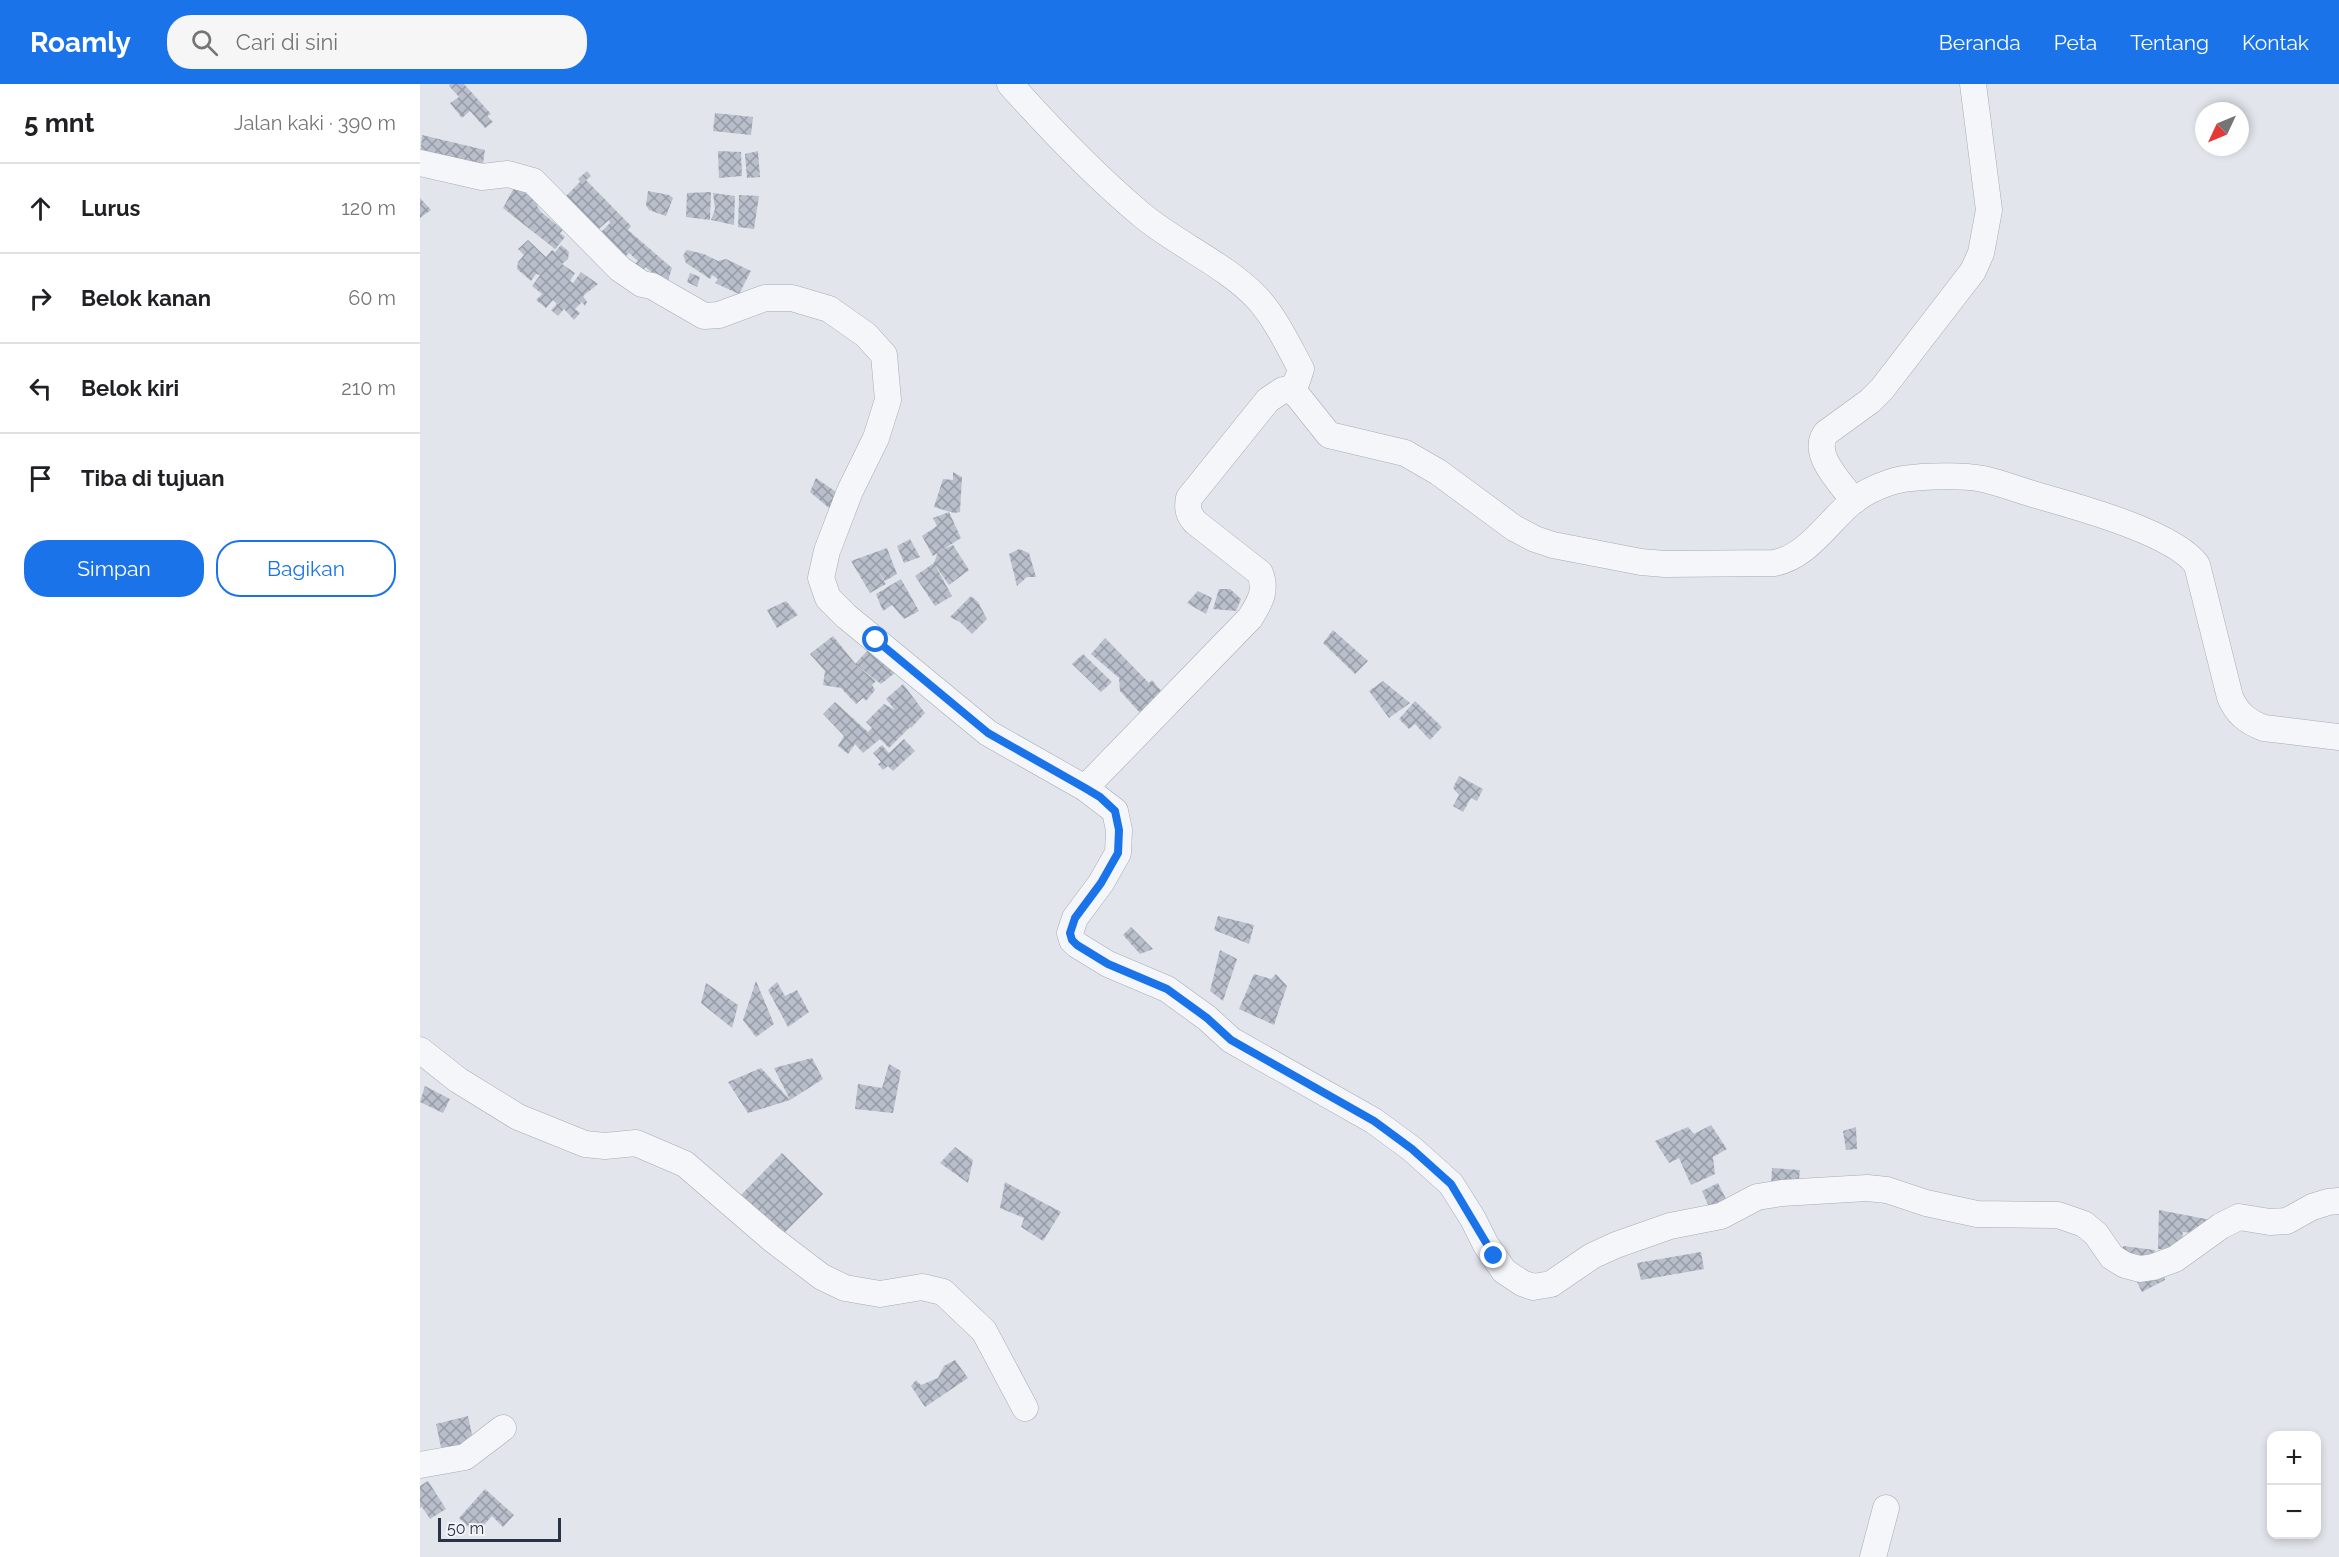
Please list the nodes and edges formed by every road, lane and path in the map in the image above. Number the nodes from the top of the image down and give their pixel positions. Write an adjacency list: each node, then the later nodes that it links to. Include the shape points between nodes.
1 (1010, 84): 4 (street, via 1050,130 1126,201 1258,299 1301,369)
2 (1973, 84): 5 (street, via 1989,210 1981,253 1973,271 1882,389 1821,440 1826,461)
3 (420, 163): 7 (street, via 482,177 508,174 532,181 620,269 704,316 719,315 765,298 792,298 829,309 866,335 884,355 888,400 876,438 827,551 821,578 828,598 988,733)
4 (1290, 390): 5 (street, via 1329,435 1405,453 1438,472 1514,528 1553,545 1653,563 1774,563 1795,556); 7 (street, via 1282,390 1268,400 1189,498 1187,507 1195,522 1260,573 1264,583 1258,604 1250,618)
5 (1854, 501): 6 (street, via 1889,482 1947,477 1983,479 2102,514 2178,547 2197,565 2234,707 2243,717 2264,728)
6 (2339, 737)
7 (1085, 788): 9 (street, via 1115,811 1118,853 1075,918 1072,940 1108,964 1167,989 1231,1040 1374,1121 1412,1149 1451,1184 1504,1271 1533,1287 1551,1284 1616,1245 1670,1226 1721,1216 1757,1197 1782,1193 1867,1188 1977,1214 2058,1215 2084,1224 2112,1257 2140,1269 2175,1259 2239,1217 2287,1221 2312,1207)
8 (420, 1050): 10 (street, via 458,1080 518,1117 585,1144 636,1143 685,1164 772,1239 822,1277 845,1288 880,1294 922,1287 943,1292 984,1331)
9 (2339, 1201)
10 (1024, 1408)
11 (503, 1428): 12 (street, via 465,1457)
12 (420, 1465)
13 (1886, 1508): 14 (street)
14 (1873, 1557)

